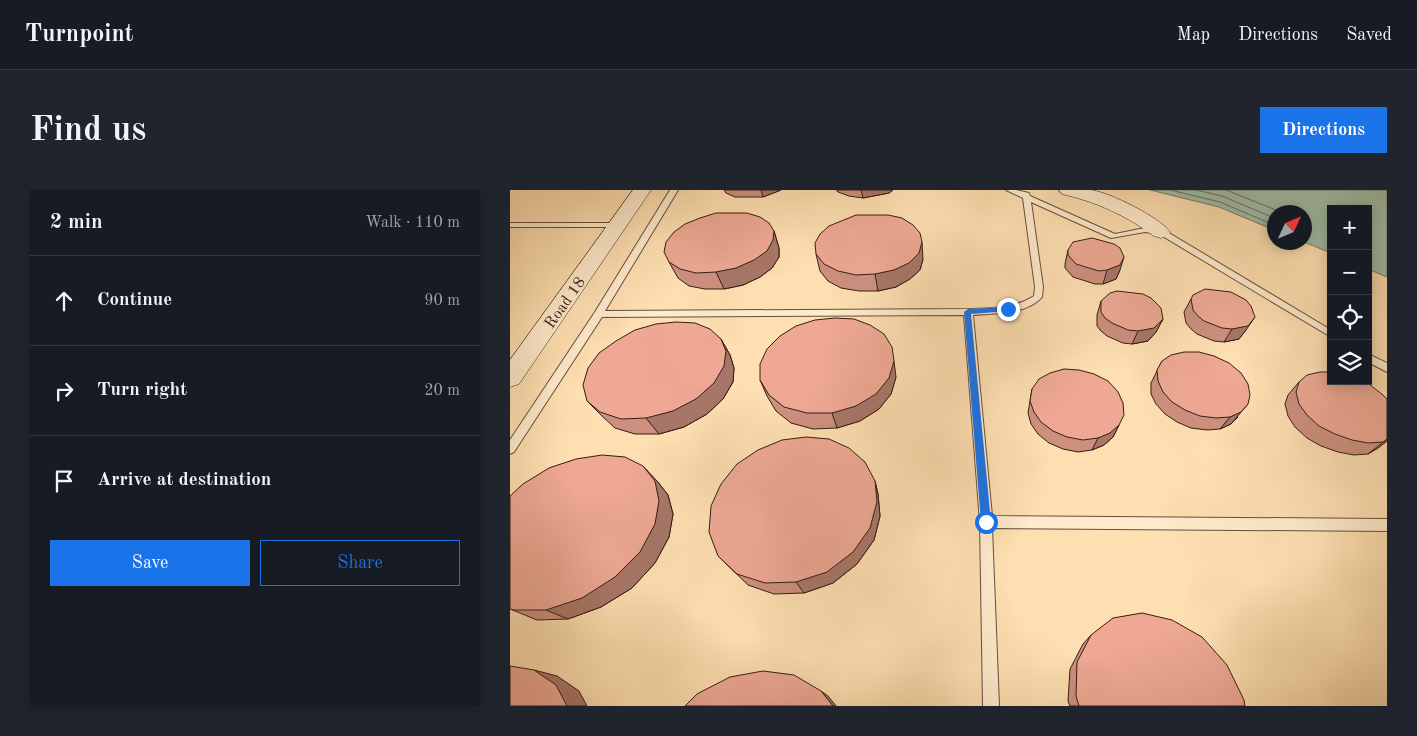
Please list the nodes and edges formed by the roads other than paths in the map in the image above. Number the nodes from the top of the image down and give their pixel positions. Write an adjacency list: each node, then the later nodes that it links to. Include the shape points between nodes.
1 (642, 190): 7 (street, Road 18)
2 (674, 190): 10 (lane)
3 (1010, 190): 5 (lane)
4 (1068, 190): 8 (street, via 1083,192 1119,206)
5 (1026, 195): 8 (lane, via 1114,236 1144,230); 9 (lane, via 1038,297 1030,304 1008,309)
6 (510, 225): 7 (lane)
7 (617, 225): 14 (street, Road 18)
8 (1161, 232): 11 (lane)
9 (968, 312): 10 (lane); 16 (lane)
10 (599, 314): 15 (lane)
11 (1327, 332)
12 (1372, 359): 13 (lane)
13 (1387, 368)
14 (510, 378)
15 (510, 449)
16 (986, 522): 17 (lane); 18 (lane)
17 (1387, 525)
18 (991, 706)

